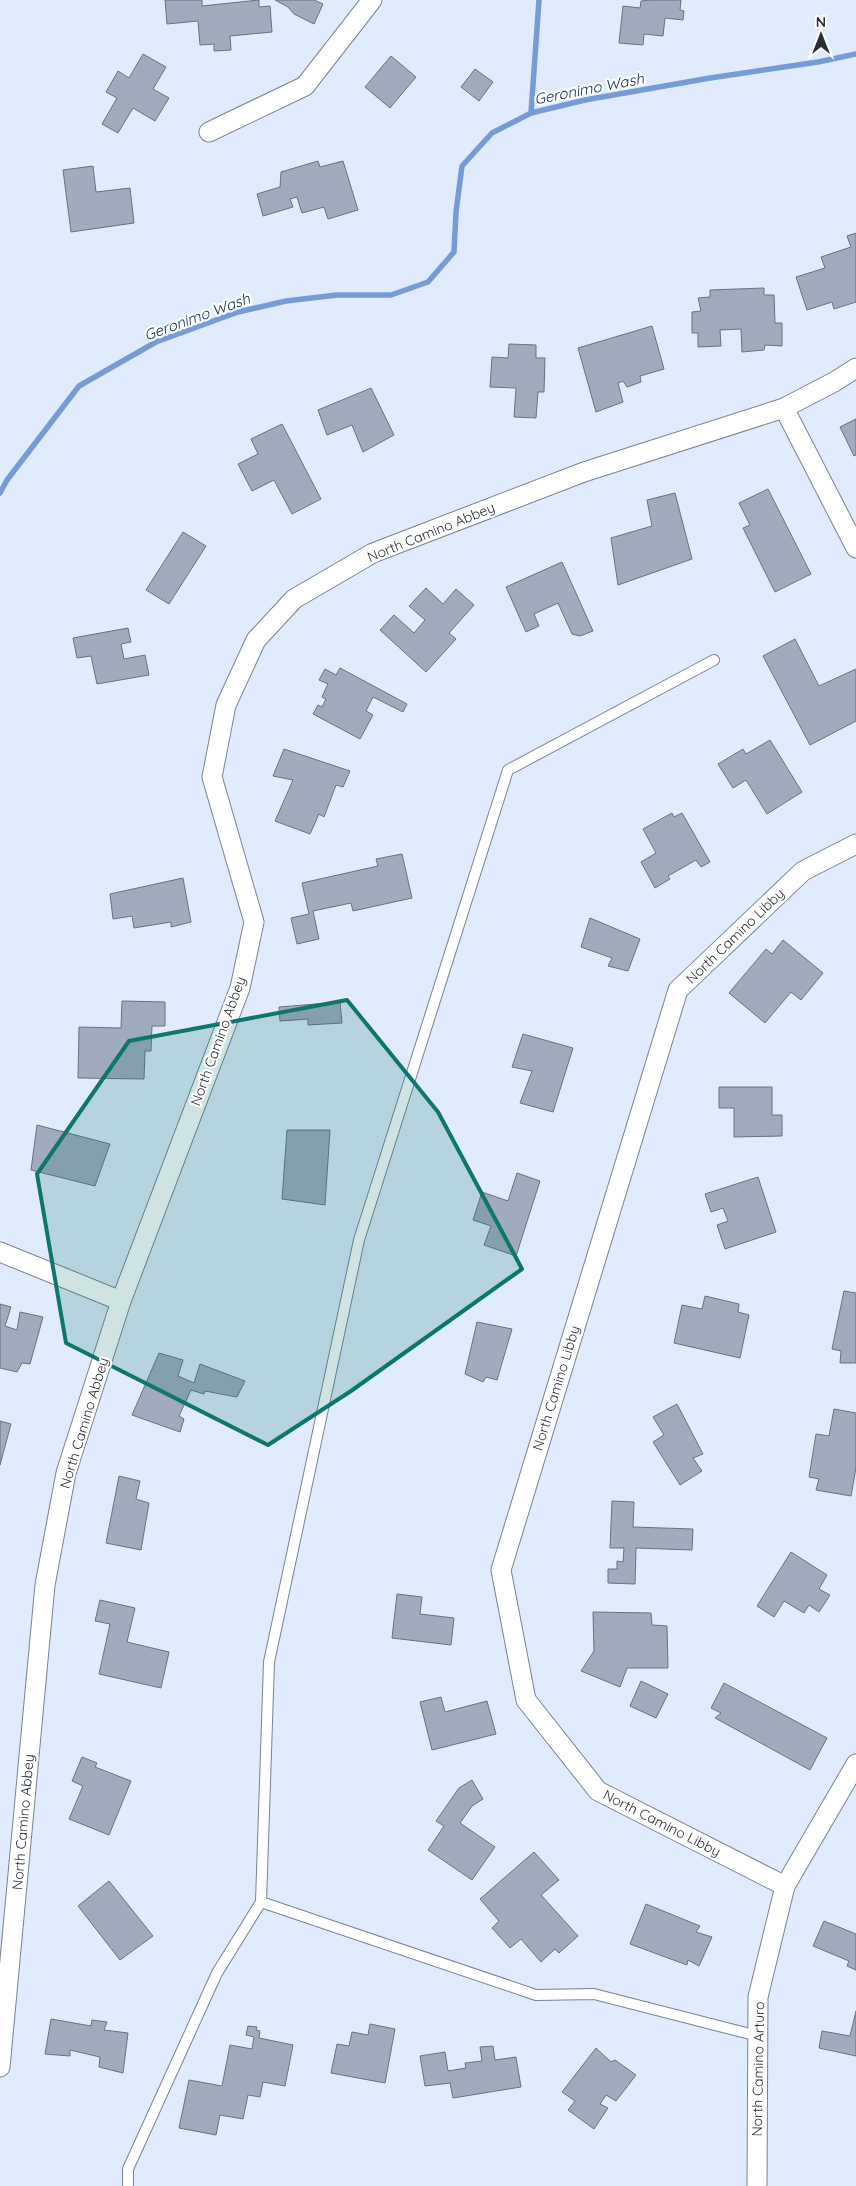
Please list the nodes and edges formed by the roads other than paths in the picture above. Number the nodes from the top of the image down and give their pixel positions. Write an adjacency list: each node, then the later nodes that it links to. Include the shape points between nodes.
1 (372, 0): 2 (street, via 305,86)
2 (209, 132)
3 (856, 368): 4 (street, North Camino Abbey)
4 (784, 408): 5 (street); 9 (street, North Camino Abbey, via 584,472 373,553 294,600 256,640 226,705 212,777 254,922 240,988)
5 (856, 548)
6 (714, 660): 12 (lane, via 508,770 357,1250 269,1662)
7 (856, 844): 11 (street, North Camino Libby, via 803,872 678,990 500,1570 526,1700 598,1791)
8 (0, 1252): 9 (street)
9 (121, 1301): 14 (street, North Camino Abbey, via 66,1473 44,1585)
10 (856, 1764): 11 (street, North Camino Arturo)
11 (785, 1886): 13 (street, North Camino Arturo, via 758,1997)
12 (261, 1902): 13 (lane, via 536,1995 594,1994); 15 (lane, via 217,1973 128,2170)
13 (758, 2036): 16 (street, North Camino Arturo)
14 (0, 2067)
15 (128, 2186)
16 (757, 2186)

